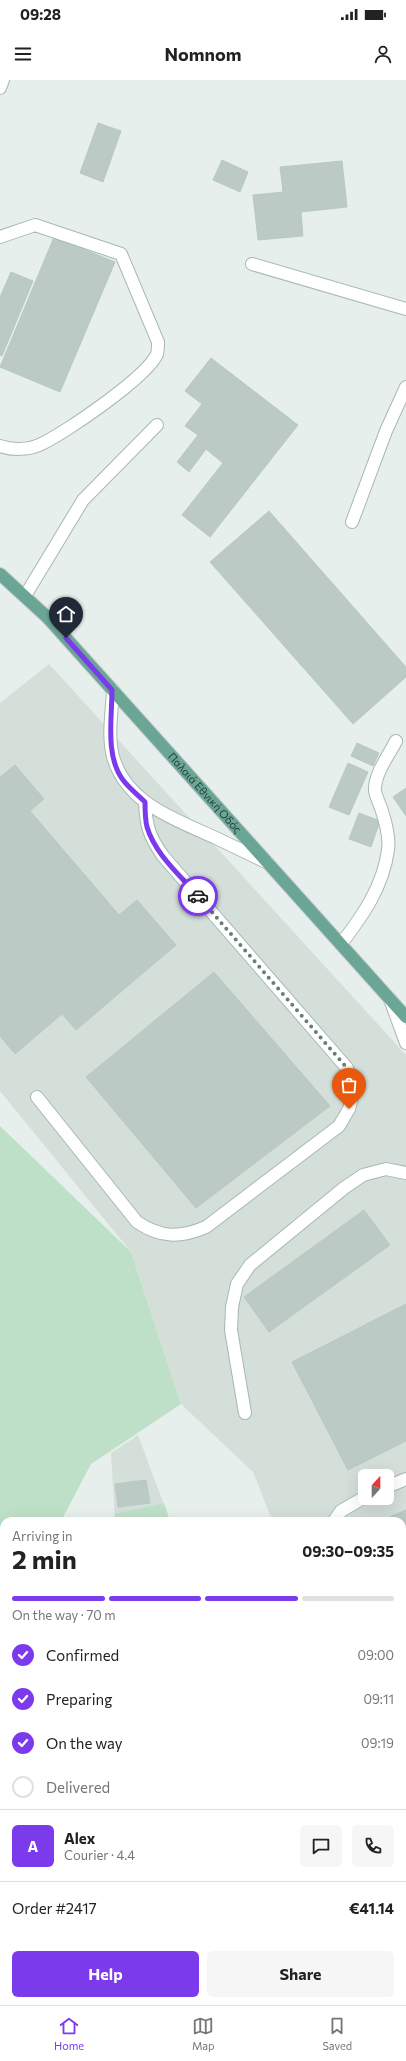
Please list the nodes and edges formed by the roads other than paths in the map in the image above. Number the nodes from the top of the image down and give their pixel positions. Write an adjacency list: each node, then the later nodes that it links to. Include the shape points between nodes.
1 (3, 80): 2 (lane)
2 (0, 88)
3 (0, 237): 8 (lane, via 35,225 121,254 158,342 157,354 139,376 79,422 38,445 20,449)
4 (252, 264): 5 (lane)
5 (406, 309)
6 (406, 387): 9 (lane, via 386,431)
7 (157, 425): 11 (lane, via 82,500)
8 (0, 446)
9 (352, 522)
10 (0, 574): 11 (main road, Παλαιά Εθνική Οδός)
11 (25, 596): 12 (main road, Παλαιά Εθνική Οδός)
12 (112, 690): 14 (lane, via 111,737 114,759 123,779); 15 (main road, Παλαιά Εθνική Οδός)
13 (396, 741): 16 (lane, via 378,775 375,791 384,818 388,849 382,874 371,902)
14 (145, 802): 15 (lane, via 175,820 216,837); 20 (lane, via 146,825 163,856 347,1068 354,1090 349,1109 339,1126 206,1227 190,1234 171,1235 152,1232 137,1222)
15 (268, 864): 16 (main road, Παλαιά Εθνική Οδός)
16 (341, 944): 17 (main road, Παλαιά Εθνική Οδός)
17 (390, 999): 18 (main road, Παλαιά Εθνική Οδός); 19 (lane)
18 (406, 1017)
19 (406, 1043)
20 (36, 1097)
21 (406, 1173): 22 (lane, via 386,1169 363,1175 250,1265 237,1284 231,1330)
22 (245, 1413)
23 (406, 1478): 24 (lane)
24 (394, 1484)
25 (358, 1501): 26 (lane, via 341,1511)
26 (337, 1517)

